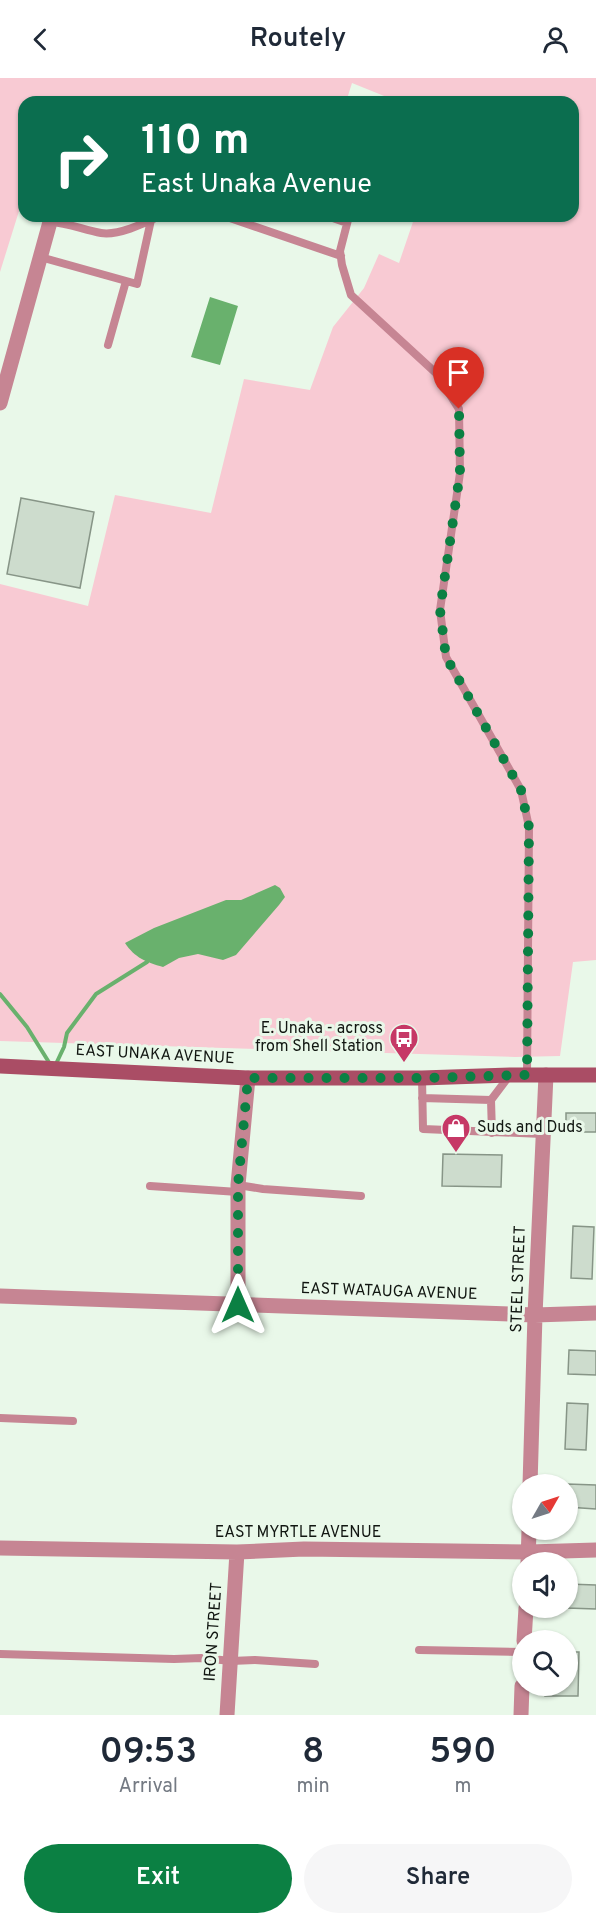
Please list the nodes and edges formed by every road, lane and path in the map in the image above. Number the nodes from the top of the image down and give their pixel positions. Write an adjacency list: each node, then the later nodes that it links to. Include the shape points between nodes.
1 (50, 222): 2 (lane, via 104,234); 7 (street)
2 (147, 222)
3 (151, 222): 8 (lane, via 137,284)
4 (242, 222): 6 (lane)
5 (347, 222): 6 (lane)
6 (341, 256): 13 (lane, via 351,295 437,374 459,409 460,473 440,610 446,657 521,790 529,827)
7 (40, 257): 8 (lane); 10 (street)
8 (126, 281): 9 (lane)
9 (108, 345)
10 (0, 403)
11 (0, 1066): 16 (main road, EAST UNAKA AVENUE)
12 (510, 1075): 13 (main road, EAST UNAKA AVENUE); 17 (main road, EAST UNAKA AVENUE); 19 (lane)
13 (527, 1075): 14 (main road, EAST UNAKA AVENUE)
14 (546, 1075): 15 (main road, EAST UNAKA AVENUE); 25 (street, STEEL STREET)
15 (596, 1075)
16 (248, 1078): 17 (main road, EAST UNAKA AVENUE); 27 (street)
17 (422, 1078): 18 (lane)
18 (422, 1098): 19 (lane); 22 (lane, via 423,1130)
19 (491, 1100): 24 (lane)
20 (446, 1119): 22 (lane)
21 (465, 1120): 23 (lane)
22 (446, 1130): 23 (lane)
23 (465, 1131): 24 (lane)
24 (492, 1133): 25 (lane)
25 (543, 1134): 32 (street, STEEL STREET)
26 (150, 1186): 27 (lane)
27 (238, 1188): 28 (lane); 30 (street)
28 (361, 1196)
29 (0, 1296): 30 (street, EAST WATAUGA AVENUE)
30 (238, 1305): 32 (street, EAST WATAUGA AVENUE)
31 (596, 1313): 32 (street, EAST WATAUGA AVENUE)
32 (535, 1315): 35 (street, STEEL STREET)
33 (0, 1418): 34 (lane)
34 (73, 1421)
35 (531, 1474)
36 (0, 1548): 38 (street, EAST MYRTLE AVENUE)
37 (596, 1550): 39 (street, EAST MYRTLE AVENUE)
38 (237, 1552): 40 (street, EAST MYRTLE AVENUE, via 304,1549); 44 (street, IRON STREET)
39 (577, 1552)
40 (512, 1556)
41 (418, 1650): 42 (lane)
42 (512, 1652)
43 (0, 1654): 44 (lane)
44 (231, 1661): 45 (lane); 47 (street, IRON STREET)
45 (315, 1664)
46 (522, 1696): 48 (street)
47 (227, 1715)
48 (521, 1715)

